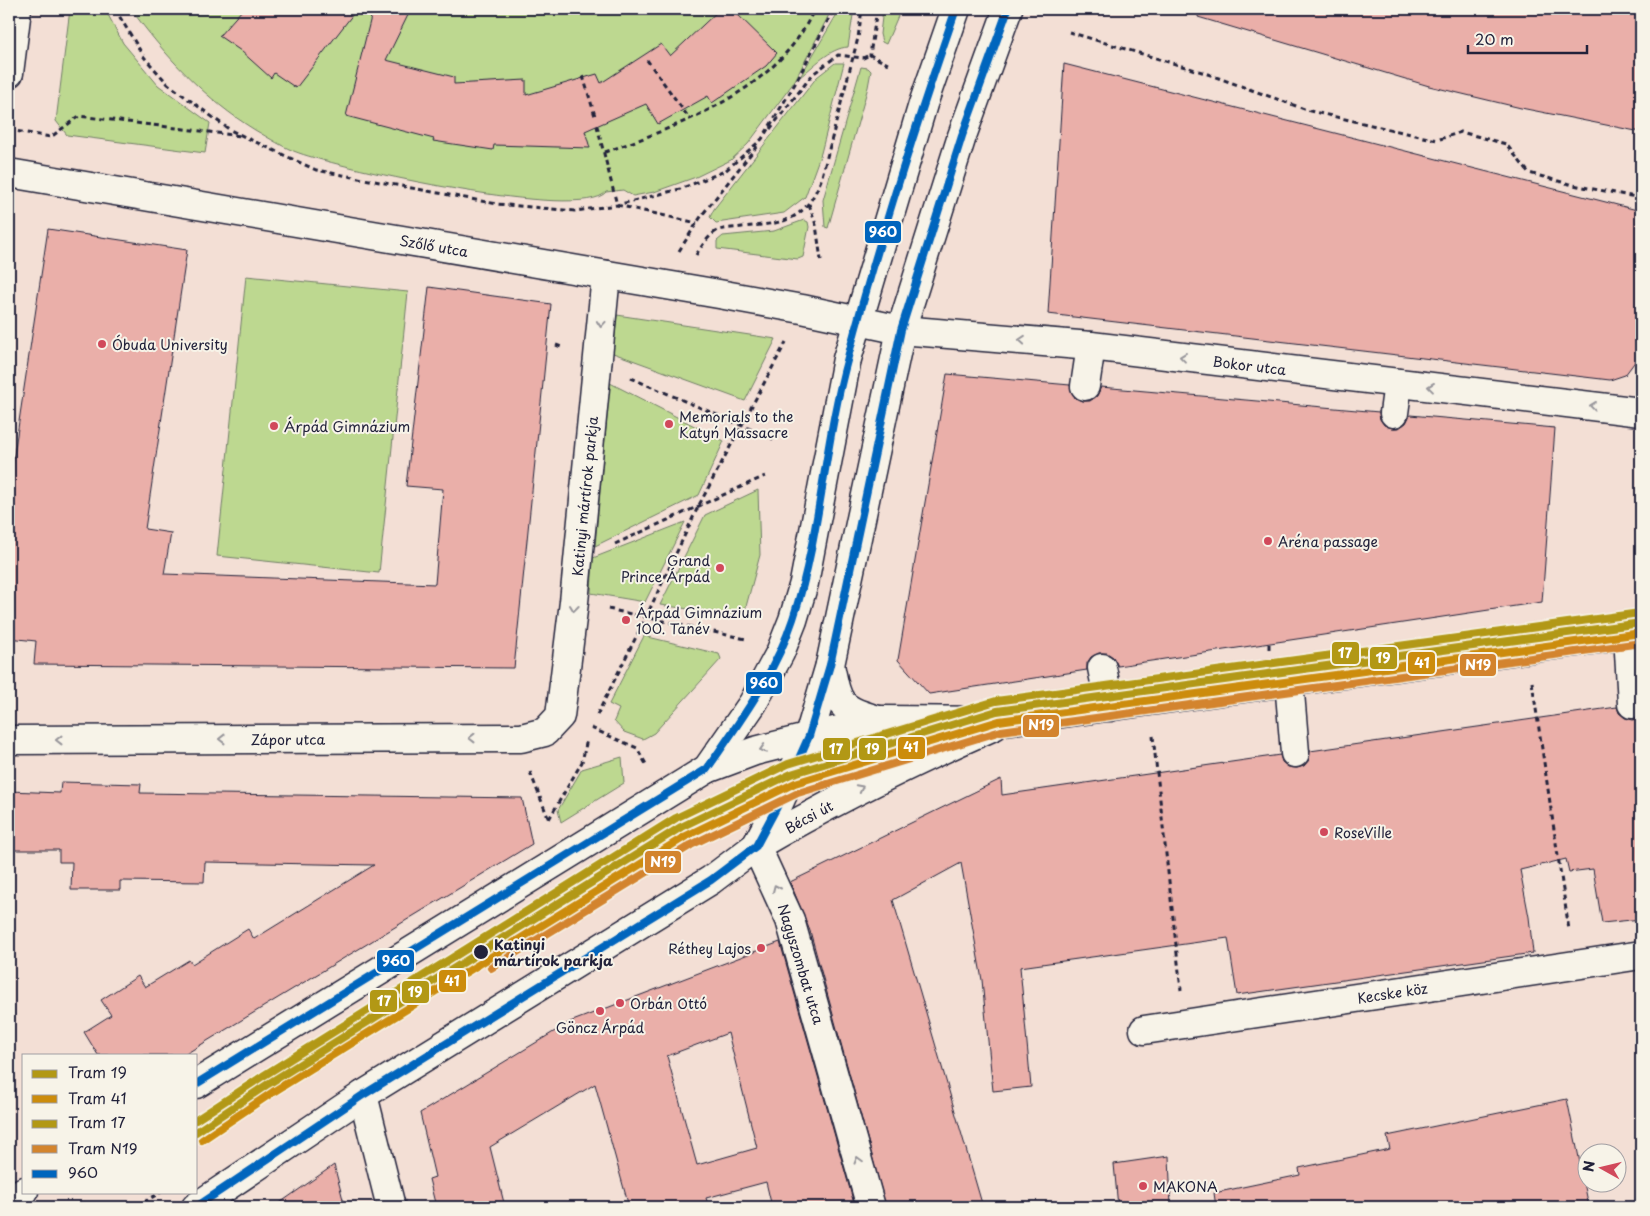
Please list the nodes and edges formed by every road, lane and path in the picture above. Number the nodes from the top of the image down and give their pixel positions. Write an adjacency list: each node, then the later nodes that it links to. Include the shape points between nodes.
1 (17, 9): 14 (street)
2 (115, 9): 20 (path, via 144,57 168,84 230,130)
3 (814, 9): 17 (path, via 783,57 760,78)
4 (834, 9): 21 (path)
5 (862, 9): 11 (path)
6 (877, 9): 10 (path)
7 (956, 9): 31 (street, via 923,104)
8 (1008, 9): 32 (street, via 962,136)
9 (1069, 32): 24 (path, via 1202,72 1310,111 1437,140 1461,132 1506,144 1529,173)
10 (870, 55): 11 (path, via 863,58); 13 (path)
11 (854, 56): 21 (path, via 838,55 813,74); 25 (path, via 821,180)
12 (646, 60): 17 (path)
13 (888, 64)
14 (9, 73)
15 (583, 76): 16 (path)
16 (595, 116)
17 (688, 118): 22 (path)
18 (597, 126): 22 (path)
19 (9, 130): 20 (path, via 51,137 79,116)
20 (244, 136): 26 (path, via 316,170 416,190 497,204 575,212)
21 (762, 139): 26 (path, via 725,171 680,189); 27 (path)
22 (605, 152): 26 (path)
23 (9, 173): 29 (street, Szőlő utca)
24 (1641, 198)
25 (809, 204): 28 (path); 30 (path, via 788,220 718,230)
26 (617, 205): 27 (path)
27 (697, 223): 30 (path)
28 (821, 260)
29 (606, 276): 30 (street, Szőlő utca); 36 (street, Katinyi mártírok parkja, one-way to 36)
30 (667, 285): 31 (street, Szőlő utca)
31 (858, 321): 32 (street, Bokor utca); 67 (street, via 847,359 804,582 793,620 780,653 753,703)
32 (901, 330): 35 (street, Bokor utca, one-way to 32); 52 (street)
33 (791, 337): 41 (path, via 784,343)
34 (556, 345): 36 (path)
35 (1091, 346): 37 (street, Bokor utca, one-way to 35); 38 (street)
36 (598, 363): 41 (path); 45 (street, Katinyi mártírok parkja)
37 (1398, 383): 39 (street, Bokor utca, one-way to 37); 40 (street)
38 (1085, 386)
39 (1641, 412)
40 (1394, 414)
41 (740, 425): 42 (path); 44 (path)
42 (773, 439)
43 (764, 476): 44 (path)
44 (698, 507): 45 (path); 47 (path)
45 (578, 560): 46 (street, Katinyi mártírok parkja)
46 (574, 602): 47 (path); 58 (street, Katinyi mártírok parkja, one-way to 58)
47 (646, 618): 49 (path); 61 (path)
48 (1634, 634): 55 (street, Bécsi út); 56 (street)
49 (746, 639)
50 (1269, 643): 51 (path)
51 (1269, 649)
52 (830, 665): 59 (street, Bécsi út, via 838,699 855,714); 62 (street)
53 (1102, 668): 57 (street)
54 (1532, 679): 73 (path)
55 (1289, 682): 57 (street, Bécsi út); 66 (street)
56 (1632, 704)
57 (1110, 706): 60 (street, Bécsi út)
58 (560, 716): 64 (street, Zápor utca, via 545,732)
59 (878, 720): 60 (street, Bécsi út); 62 (street, Bécsi út)
60 (1005, 721): 71 (street, Bécsi út, one-way to 60, via 820,808 893,771)
61 (590, 728): 68 (path, via 637,748); 69 (path, via 582,762)
62 (810, 736): 67 (street, Bécsi út, one-way to 67, via 754,751); 71 (street)
63 (1153, 736): 74 (path)
64 (520, 738): 65 (street, Zápor utca, one-way to 65); 69 (path)
65 (9, 740)
66 (1295, 753)
67 (707, 769): 76 (street, Bécsi út)
68 (649, 771)
69 (548, 819): 70 (path)
70 (551, 825)
71 (756, 846): 77 (street, Bécsi út, via 711,880); 84 (street, Nagyszombat utca, one-way to 71, via 790,920)
72 (1641, 955): 73 (street, Kecske köz)
73 (1575, 965): 74 (street, Kecske köz)
74 (1185, 1023): 75 (street, Kecske köz)
75 (1144, 1030)
76 (198, 1083)
77 (363, 1095): 82 (street, Bécsi út); 83 (street)
78 (22, 1192): 80 (street)
79 (158, 1194): 81 (path)
80 (9, 1200)
81 (136, 1207)
82 (196, 1207)
83 (391, 1207)
84 (871, 1207)

